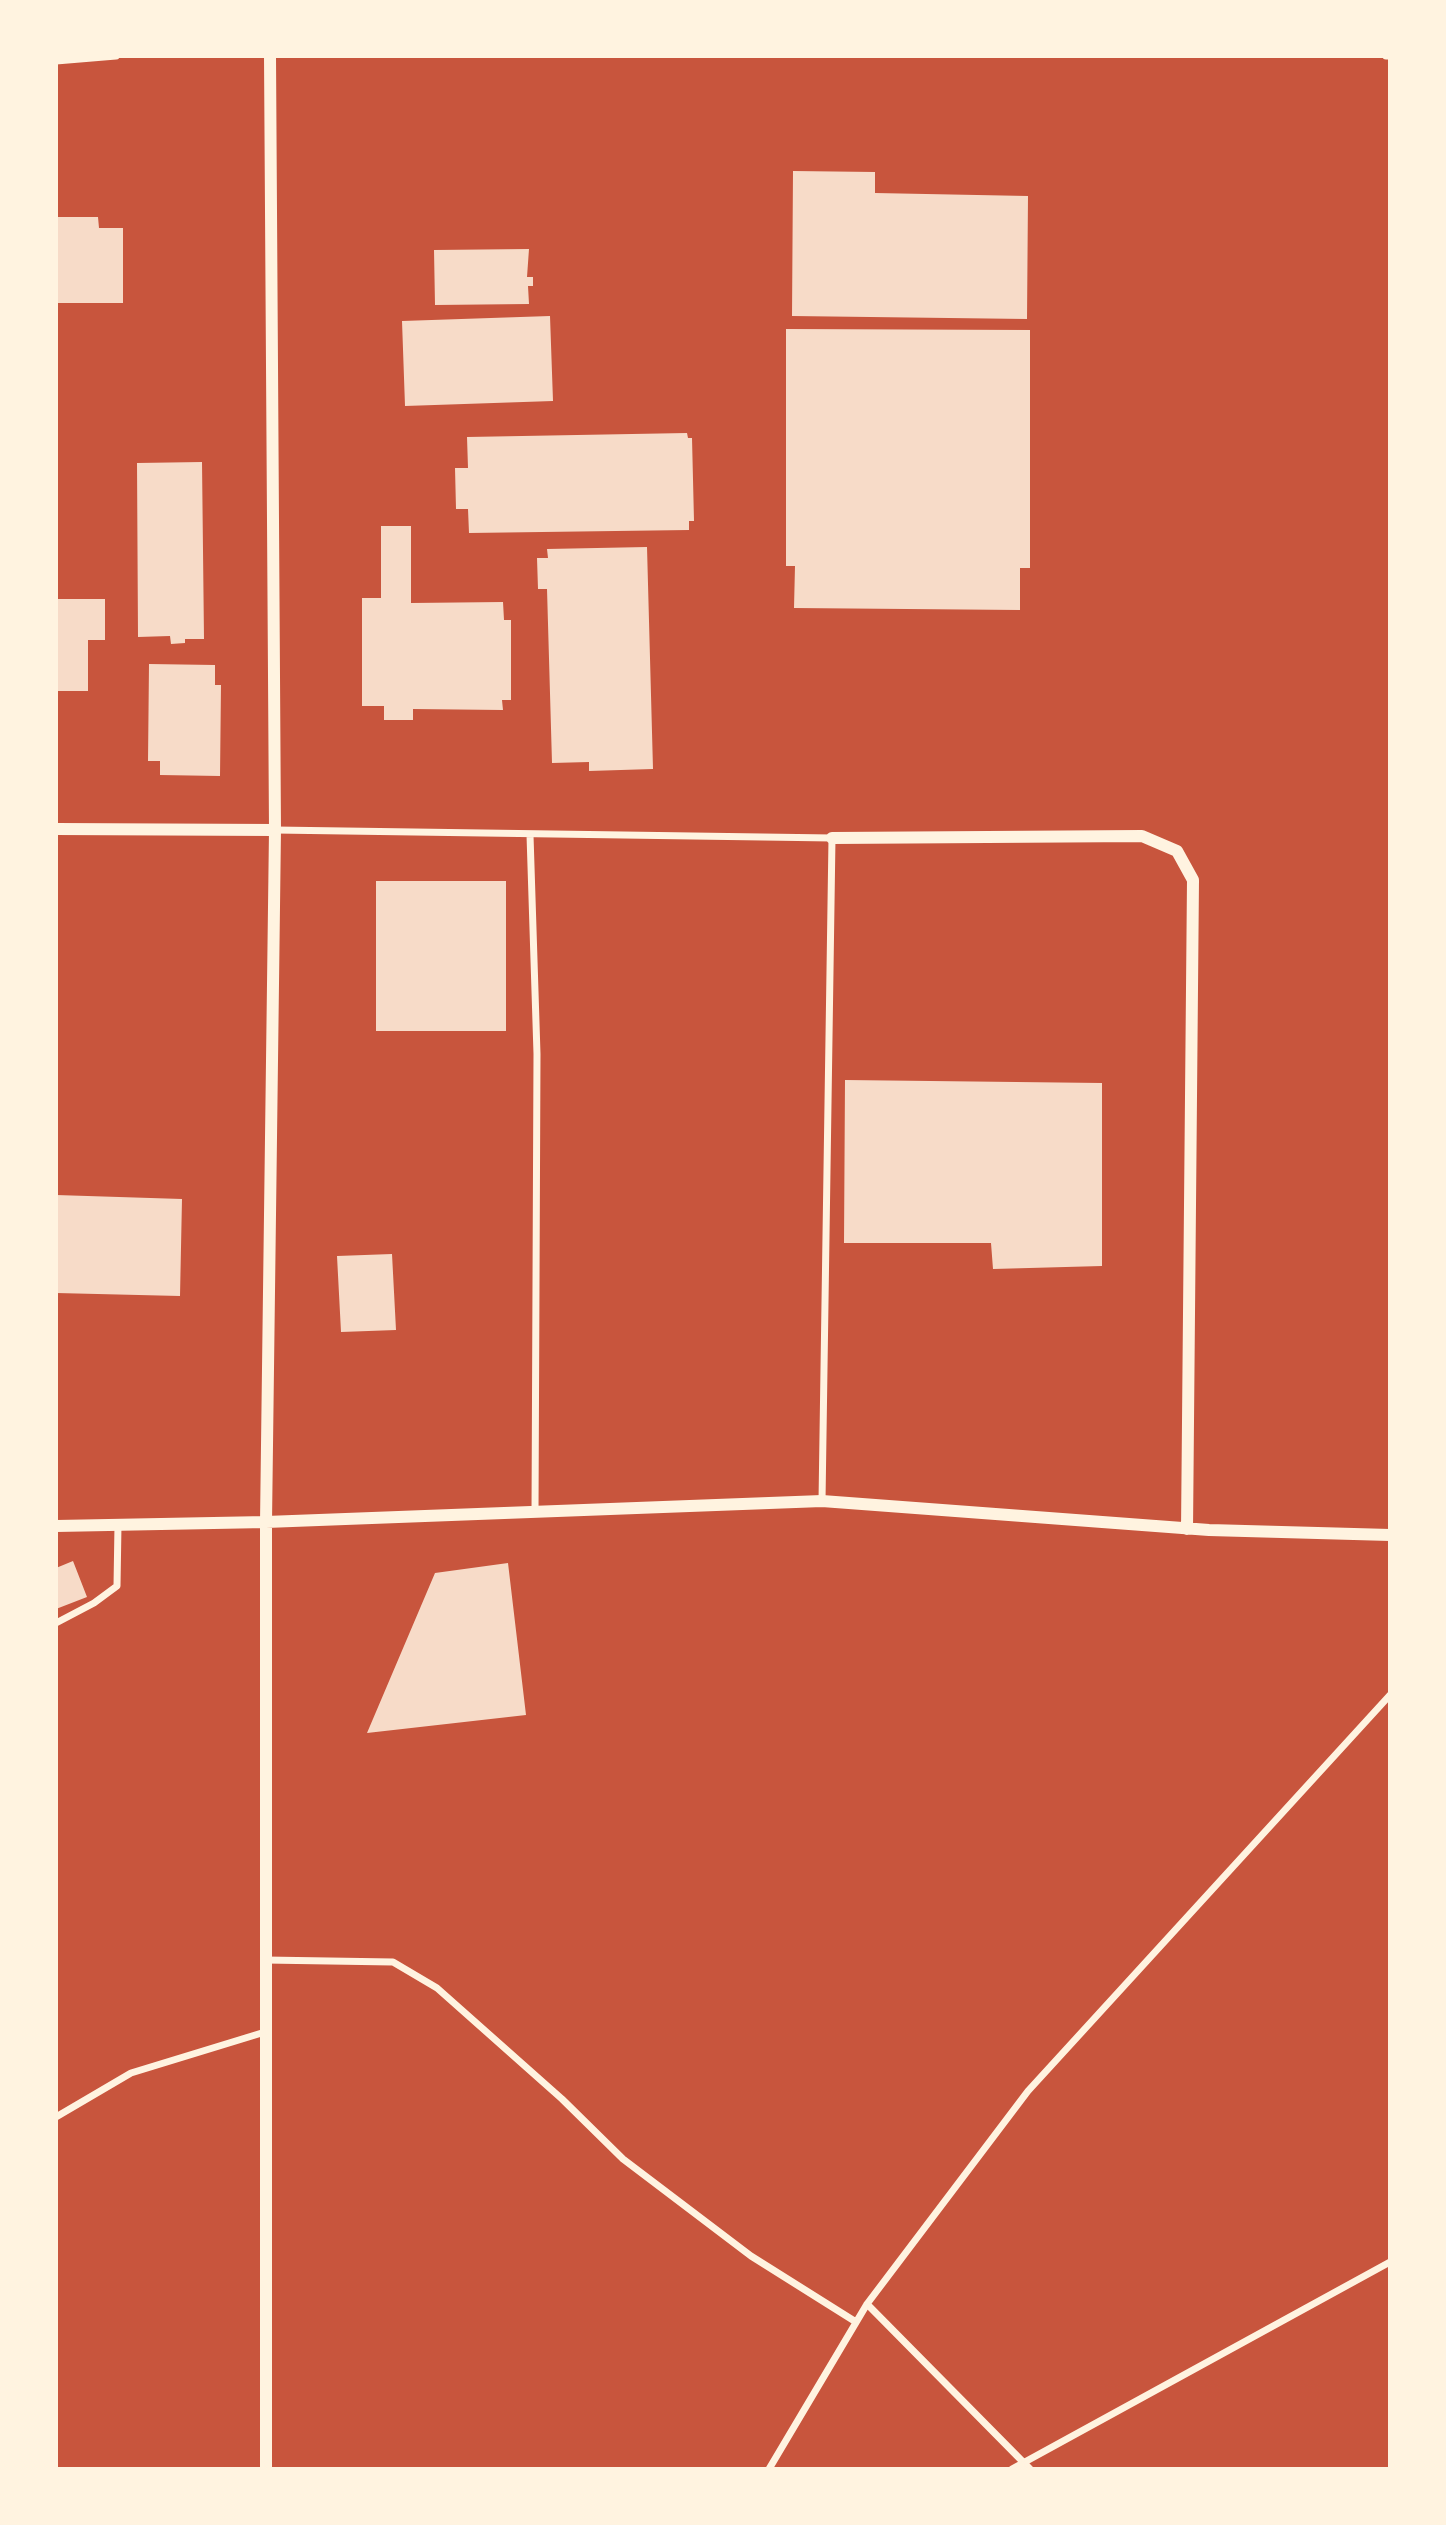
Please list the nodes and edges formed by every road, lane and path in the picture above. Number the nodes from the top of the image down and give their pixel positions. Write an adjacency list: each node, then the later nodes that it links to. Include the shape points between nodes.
1 (116, 56): 3 (street)
2 (270, 56): 5 (street)
3 (56, 61)
4 (56, 829): 5 (street)
5 (275, 830): 6 (street); 10 (street)
6 (530, 835): 7 (street); 9 (street, via 537,1055)
7 (832, 838): 8 (street); 13 (street, via 1142,836 1177,851 1193,880)
8 (822, 1502): 9 (street); 13 (street)
9 (535, 1512): 10 (street)
10 (266, 1522): 11 (street); 17 (street)
11 (118, 1525): 12 (street); 15 (street, via 117,1586)
12 (56, 1526)
13 (1187, 1529): 14 (street)
14 (1390, 1535)
15 (56, 1623)
16 (1390, 1695): 21 (street, via 1028,2091)
17 (265, 1960): 18 (street); 22 (street, via 393,1962 437,1988 623,2159 751,2256)
18 (265, 2032): 19 (street, via 131,2073); 24 (street)
19 (56, 2118)
20 (1390, 2262): 23 (street)
21 (867, 2304): 22 (street); 23 (street)
22 (856, 2322): 25 (street)
23 (1023, 2461): 26 (street); 27 (street)
24 (266, 2469)
25 (769, 2469)
26 (1012, 2469)
27 (1030, 2469)

